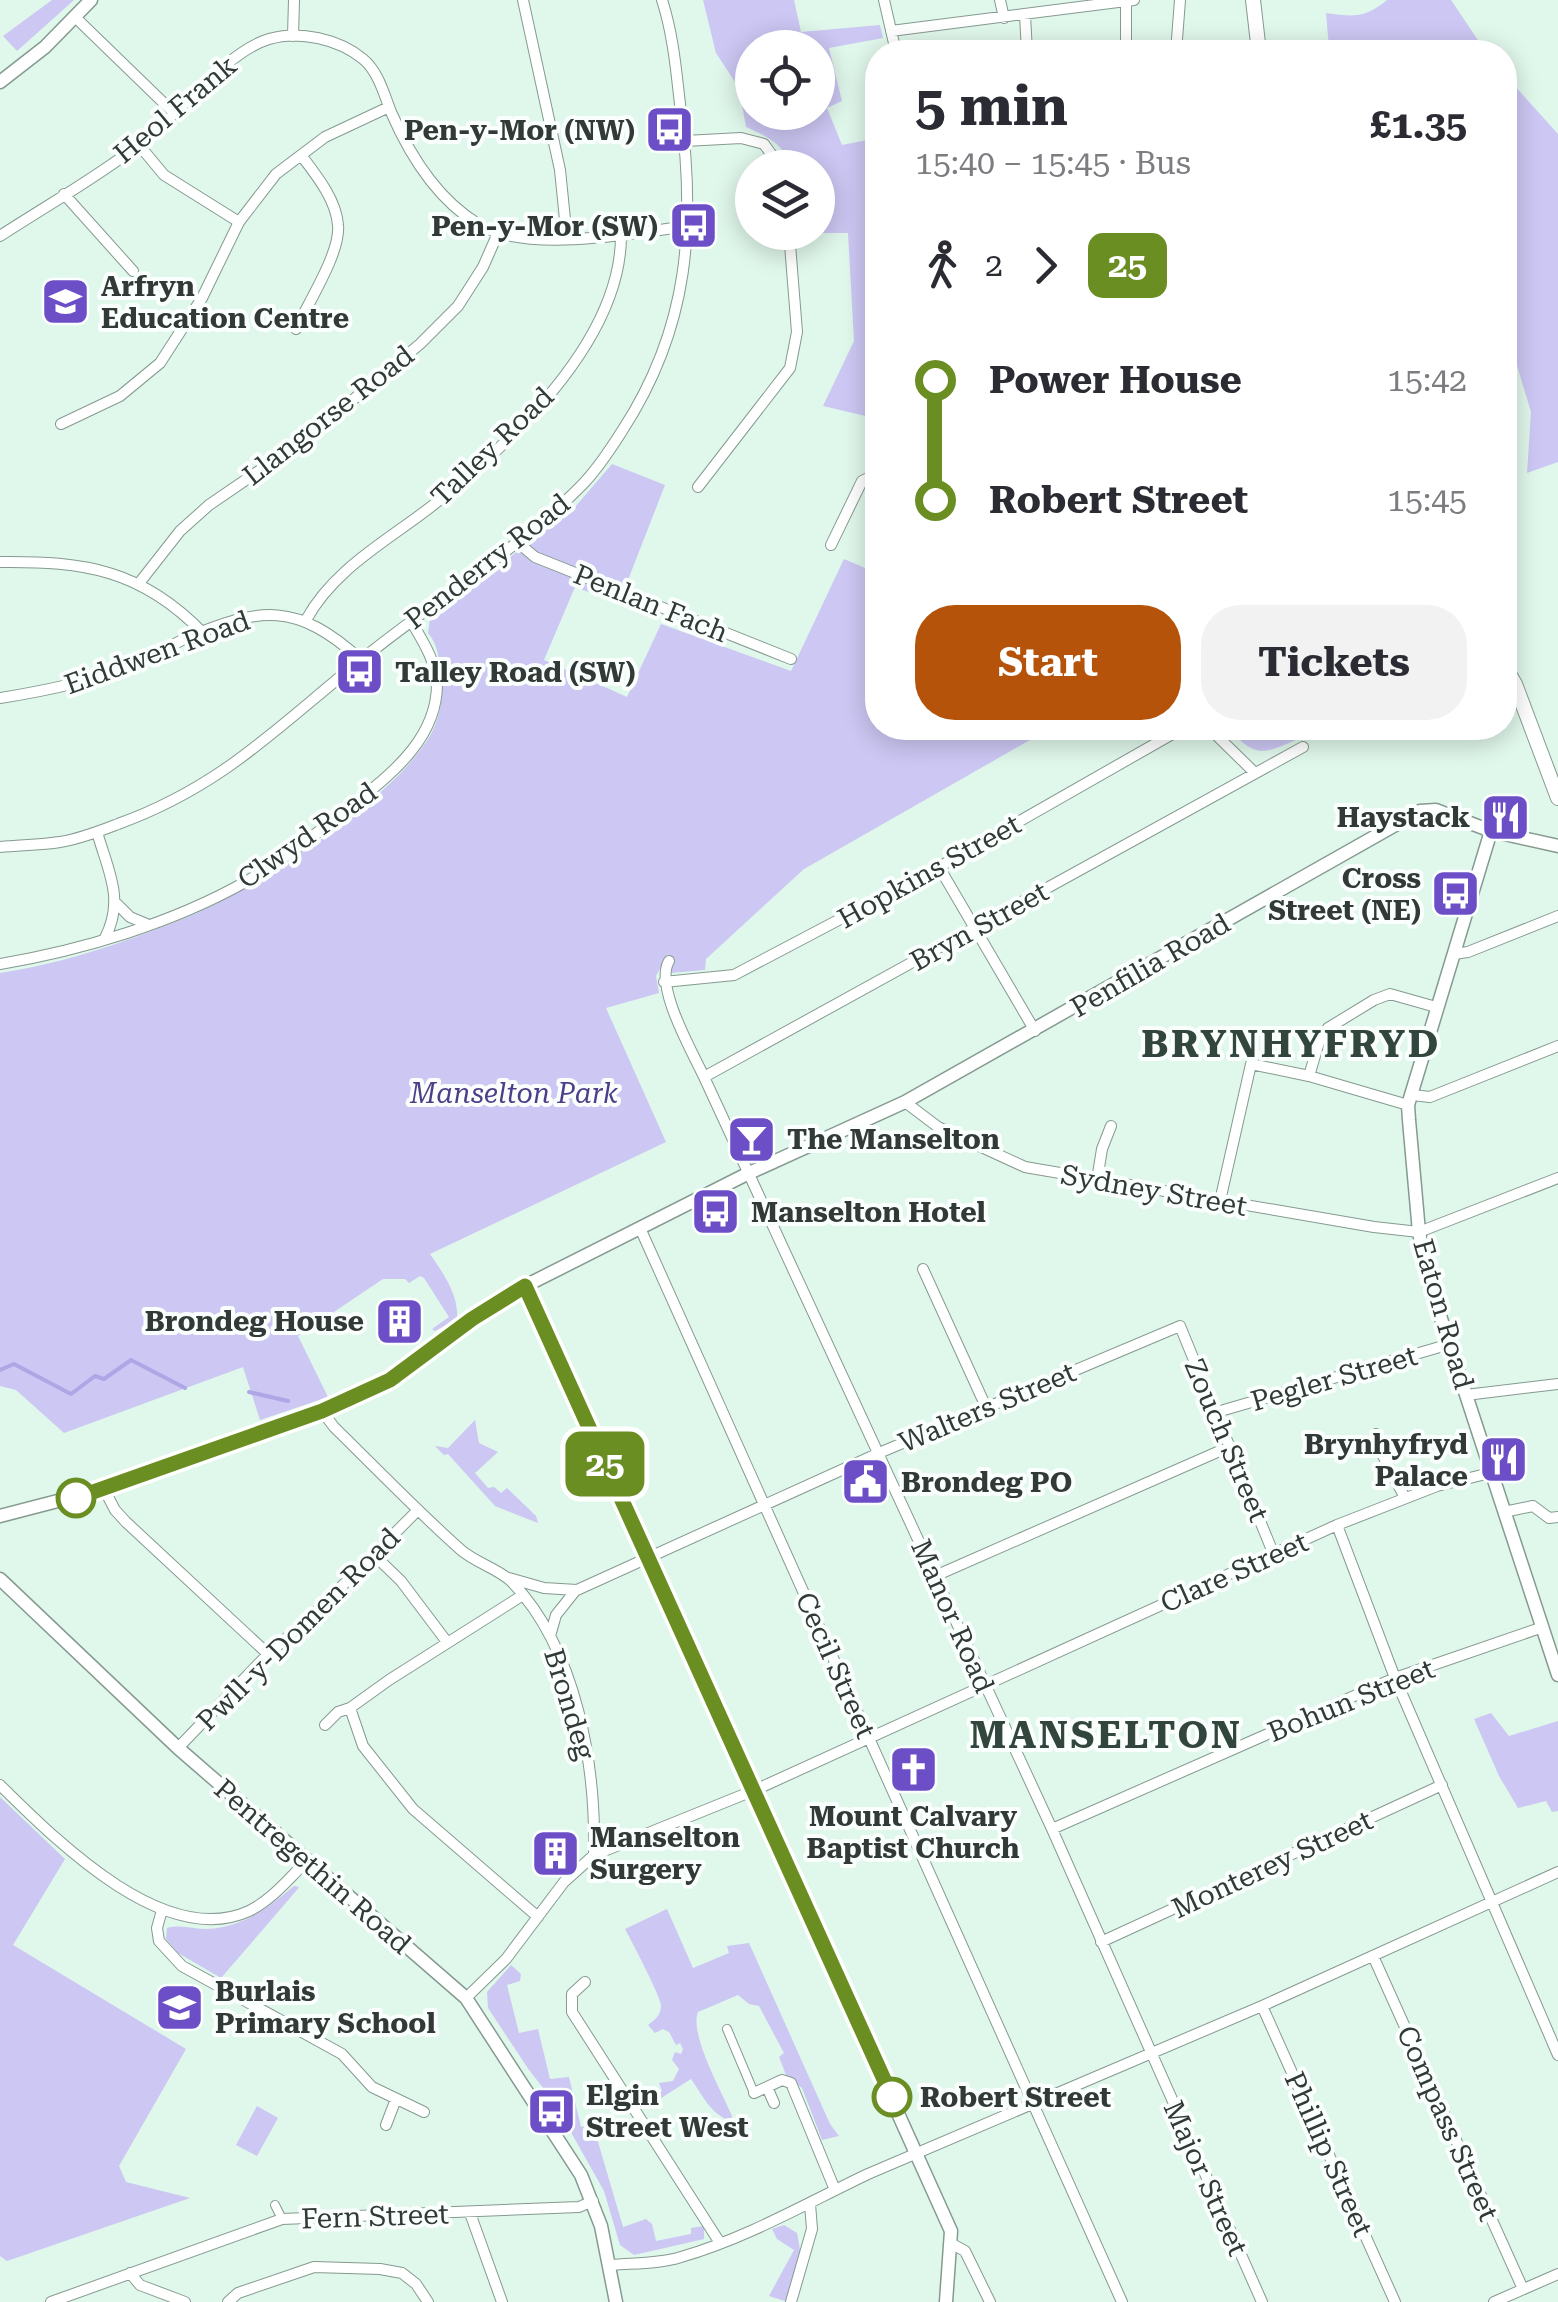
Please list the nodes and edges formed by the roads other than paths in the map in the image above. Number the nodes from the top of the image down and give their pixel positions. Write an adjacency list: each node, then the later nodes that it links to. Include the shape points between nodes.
1 (90, 0): 11 (street)
2 (294, 0): 15 (street)
3 (523, 0): 34 (street, via 560,170)
4 (662, 0): 24 (street, Penderry Road)
5 (884, 0): 14 (street)
6 (1000, 0): 13 (street)
7 (1134, 0): 10 (street)
8 (1180, 0): 19 (street)
9 (1254, 0): 20 (main road)
10 (1123, 1): 12 (street); 18 (street)
11 (75, 16): 21 (street); 23 (street)
12 (1024, 16): 13 (street); 17 (street)
13 (1004, 18): 14 (street)
14 (891, 32): 16 (street)
15 (293, 36): 22 (street, Heol Frank, via 330,40 364,59); 23 (street, Heol Frank, via 236,56)
16 (893, 40)
17 (1026, 40)
18 (1126, 40)
19 (1177, 40)
20 (1258, 40)
21 (0, 82)
22 (389, 107): 27 (street); 31 (street, Heol Frank, via 441,195)
23 (175, 114): 25 (street, Heol Frank)
24 (685, 141): 26 (street, via 742,138); 30 (street, Penderry Road)
25 (139, 145): 28 (street, Heol Frank); 29 (street, via 164,175)
26 (768, 150)
27 (301, 155): 29 (street, via 276,174); 37 (street, via 320,180 338,225 337,242)
28 (64, 194): 33 (street, Heol Frank); 36 (street)
29 (239, 222): 38 (street, via 160,363 120,396)
30 (688, 226): 32 (street, Heol Frank); 41 (street, Penderry Road, via 678,306 640,403 583,484)
31 (498, 232): 34 (street, Heol Frank); 44 (street, Llangorse Road, via 458,306 420,344 307,438 209,505)
32 (622, 234): 34 (street, Heol Frank); 45 (street, Talley Road, via 622,260 597,328 560,379 486,459 342,574)
33 (0, 236)
34 (567, 239)
35 (790, 250): 40 (street, via 797,332 790,368)
36 (132, 272)
37 (296, 329)
38 (61, 424)
39 (865, 480): 42 (street)
40 (698, 487)
41 (516, 541): 46 (street, Penderry Road); 48 (street, Penlan Fach, via 535,557)
42 (831, 545)
43 (0, 562): 44 (street, via 111,572)
44 (140, 582): 47 (street)
45 (306, 620): 47 (street, Eiddwen Road, via 258,614); 49 (street, Eiddwen Road)
46 (411, 621): 49 (street, Penderry Road); 64 (street, Clwyd Road, via 430,652 437,682 422,738 392,774 246,881)
47 (203, 633): 51 (street, Eiddwen Road, via 136,664)
48 (791, 658)
49 (360, 660): 57 (street, Penderry Road, via 204,786)
50 (1517, 689): 56 (main road)
51 (0, 698)
52 (1162, 740): 61 (street, Hopkins Street)
53 (1221, 740): 55 (street)
54 (1303, 746): 55 (street, Bryn Street)
55 (1253, 771): 65 (street, Bryn Street)
56 (1558, 798)
57 (97, 832): 59 (street, Penderry Road, via 64,842); 62 (street)
58 (1491, 832): 60 (street, Penfilia Road); 67 (street, Eaton Road); 72 (street, Penfilia Road, via 1436,810 1420,812)
59 (0, 846)
60 (1558, 846)
61 (939, 868): 65 (street); 70 (street, Hopkins Street, via 734,975)
62 (117, 904): 64 (street); 66 (street)
63 (1558, 916): 67 (street)
64 (149, 925): 66 (street, Clwyd Road)
65 (975, 929): 72 (street); 75 (street, Bryn Street)
66 (106, 938): 69 (street, Clwyd Road)
67 (1454, 954): 71 (street, Eaton Road)
68 (669, 960): 70 (street)
69 (0, 964)
70 (664, 982): 75 (street, Manor Road)
71 (1436, 1007): 74 (street, via 1390,994 1374,1000 1328,1028); 76 (street, Eaton Road)
72 (1035, 1031): 77 (street, Penfilia Road)
73 (1558, 1046): 76 (street)
74 (1309, 1076): 76 (street); 82 (street, via 1251,1064)
75 (704, 1078): 79 (street, Manor Road)
76 (1410, 1100): 84 (street, Eaton Road)
77 (906, 1102): 79 (street, Penfilia Road); 81 (street, Sydney Street, via 938,1127 1025,1168)
78 (1110, 1126): 81 (street)
79 (747, 1174): 83 (street, Penfilia Road); 96 (street, Manor Road)
80 (1558, 1178): 84 (street)
81 (1097, 1180): 82 (street, Sydney Street)
82 (1220, 1202): 84 (street, Sydney Street)
83 (640, 1228): 86 (street, Penfilia Road); 100 (street, Cecil Street)
84 (1420, 1232): 88 (street, Eaton Road)
85 (923, 1269): 91 (street)
86 (525, 1286): 92 (street, Penfilia Road, via 390,1380); 108 (street)
87 (1180, 1326): 91 (street, Walters Street); 93 (street, Zouch Street)
88 (1450, 1344): 90 (street, Eaton Road); 93 (street, Pegler Street)
89 (1558, 1384): 90 (street)
90 (1466, 1395): 97 (street, Eaton Road)
91 (986, 1408): 96 (street, Walters Street)
92 (322, 1411): 98 (street, Penfilia Road); 101 (street, Brondeg)
93 (1218, 1412): 95 (street, Zouch Street)
94 (1376, 1434): 99 (street)
95 (1231, 1446): 107 (street, Zouch Street); 109 (street)
96 (879, 1453): 100 (street, Walters Street); 109 (street, Manor Road)
97 (1490, 1474): 99 (street, Clare Street); 102 (street, Eaton Road)
98 (104, 1489): 103 (street, Penfilia Road); 117 (street, via 126,1522)
99 (1406, 1498): 105 (street, Clare Street)
100 (764, 1507): 108 (street, Walters Street); 123 (street, Cecil Street)
101 (418, 1510): 106 (street, Pwll-y-Domen Road); 110 (street, Brondeg, via 464,1552)
102 (1504, 1512): 104 (street, via 1533,1506); 114 (street, Eaton Road)
103 (0, 1516)
104 (1558, 1518)
105 (1337, 1525): 107 (street, Clare Street); 119 (street)
106 (372, 1554): 116 (street); 117 (street, Pwll-y-Domen Road)
107 (1274, 1555): 120 (street, Clare Street)
108 (648, 1556): 112 (street, Walters Street); 127 (street)
109 (935, 1576): 120 (street, Manor Road)
110 (509, 1578): 112 (street); 113 (street, Brondeg)
111 (0, 1579): 124 (street, Pentregethin Road)
112 (577, 1590): 115 (street, via 556,1614)
113 (522, 1595): 115 (street, Brondeg); 116 (street)
114 (1543, 1627): 118 (street, Eaton Road); 119 (street, Bohun Street)
115 (550, 1636): 129 (street, Brondeg, via 581,1720 592,1776)
116 (447, 1642): 121 (street)
117 (268, 1654): 124 (street, Pwll-y-Domen Road)
118 (1558, 1675)
119 (1395, 1678): 126 (street); 128 (street, Bohun Street)
120 (984, 1686): 123 (street, Clare Street); 128 (street, Manor Road)
121 (350, 1708): 122 (street); 134 (street, via 363,1746 414,1809)
122 (325, 1725)
123 (870, 1739): 127 (street, Clare Street); 146 (street, Cecil Street)
124 (178, 1748): 130 (street, Pentregethin Road)
125 (0, 1785): 133 (street, via 72,1851)
126 (1442, 1785): 132 (street); 135 (street, Monterey Street)
127 (755, 1790): 129 (street, Clare Street); 150 (street)
128 (1052, 1830): 135 (street, Manor Road)
129 (594, 1855): 134 (street)
130 (307, 1860): 133 (street, via 266,1901 238,1916 207,1921); 138 (street, Pentregethin Road)
131 (1558, 1872): 132 (street)
132 (1493, 1902): 136 (street); 142 (street)
133 (162, 1910): 145 (street, via 159,1941 182,1966 342,2054 372,2086)
134 (538, 1918): 138 (street)
135 (1102, 1942): 141 (street, Manor Road)
136 (1373, 1956): 139 (street); 162 (street, Compass Street)
137 (585, 1982): 157 (street, via 572,1994 572,2012)
138 (466, 1998): 152 (street, Pentregethin Road, via 556,2132)
139 (1262, 2006): 141 (street); 175 (street, Phillip Street)
140 (727, 2030): 144 (street)
141 (1151, 2054): 146 (street); 174 (street, Major Street)
142 (1558, 2055)
143 (766, 2087): 144 (street); 147 (street); 151 (street, via 782,2080 796,2090)
144 (754, 2093)
145 (396, 2099): 148 (street); 149 (street)
146 (1035, 2102): 150 (street); 173 (street, Cecil Street)
147 (774, 2103)
148 (424, 2112)
149 (386, 2125)
150 (917, 2153): 151 (street); 158 (street)
151 (835, 2190): 153 (street)
152 (593, 2201): 155 (street, Fern Street); 159 (street, Pentregethin Road)
153 (810, 2204): 157 (street); 170 (street, via 812,2229)
154 (275, 2205): 156 (street)
155 (470, 2213): 156 (street, Fern Street); 168 (street)
156 (282, 2218): 160 (street, Fern Street)
157 (720, 2243): 159 (street, via 658,2262)
158 (952, 2244): 171 (street); 172 (street, via 964,2251)
159 (611, 2265): 169 (street, Pentregethin Road)
160 (130, 2273): 163 (street); 164 (street, Fern Street)
161 (1558, 2274): 162 (street)
162 (1523, 2290): 176 (street)
163 (158, 2298): 165 (street)
164 (51, 2302)
165 (185, 2302)
166 (228, 2302): 167 (street, via 321,2266 402,2273)
167 (428, 2302)
168 (502, 2302)
169 (616, 2302)
170 (791, 2302)
171 (946, 2302)
172 (990, 2302)
173 (1122, 2302)
174 (1262, 2302)
175 (1395, 2302)
176 (1494, 2302)

